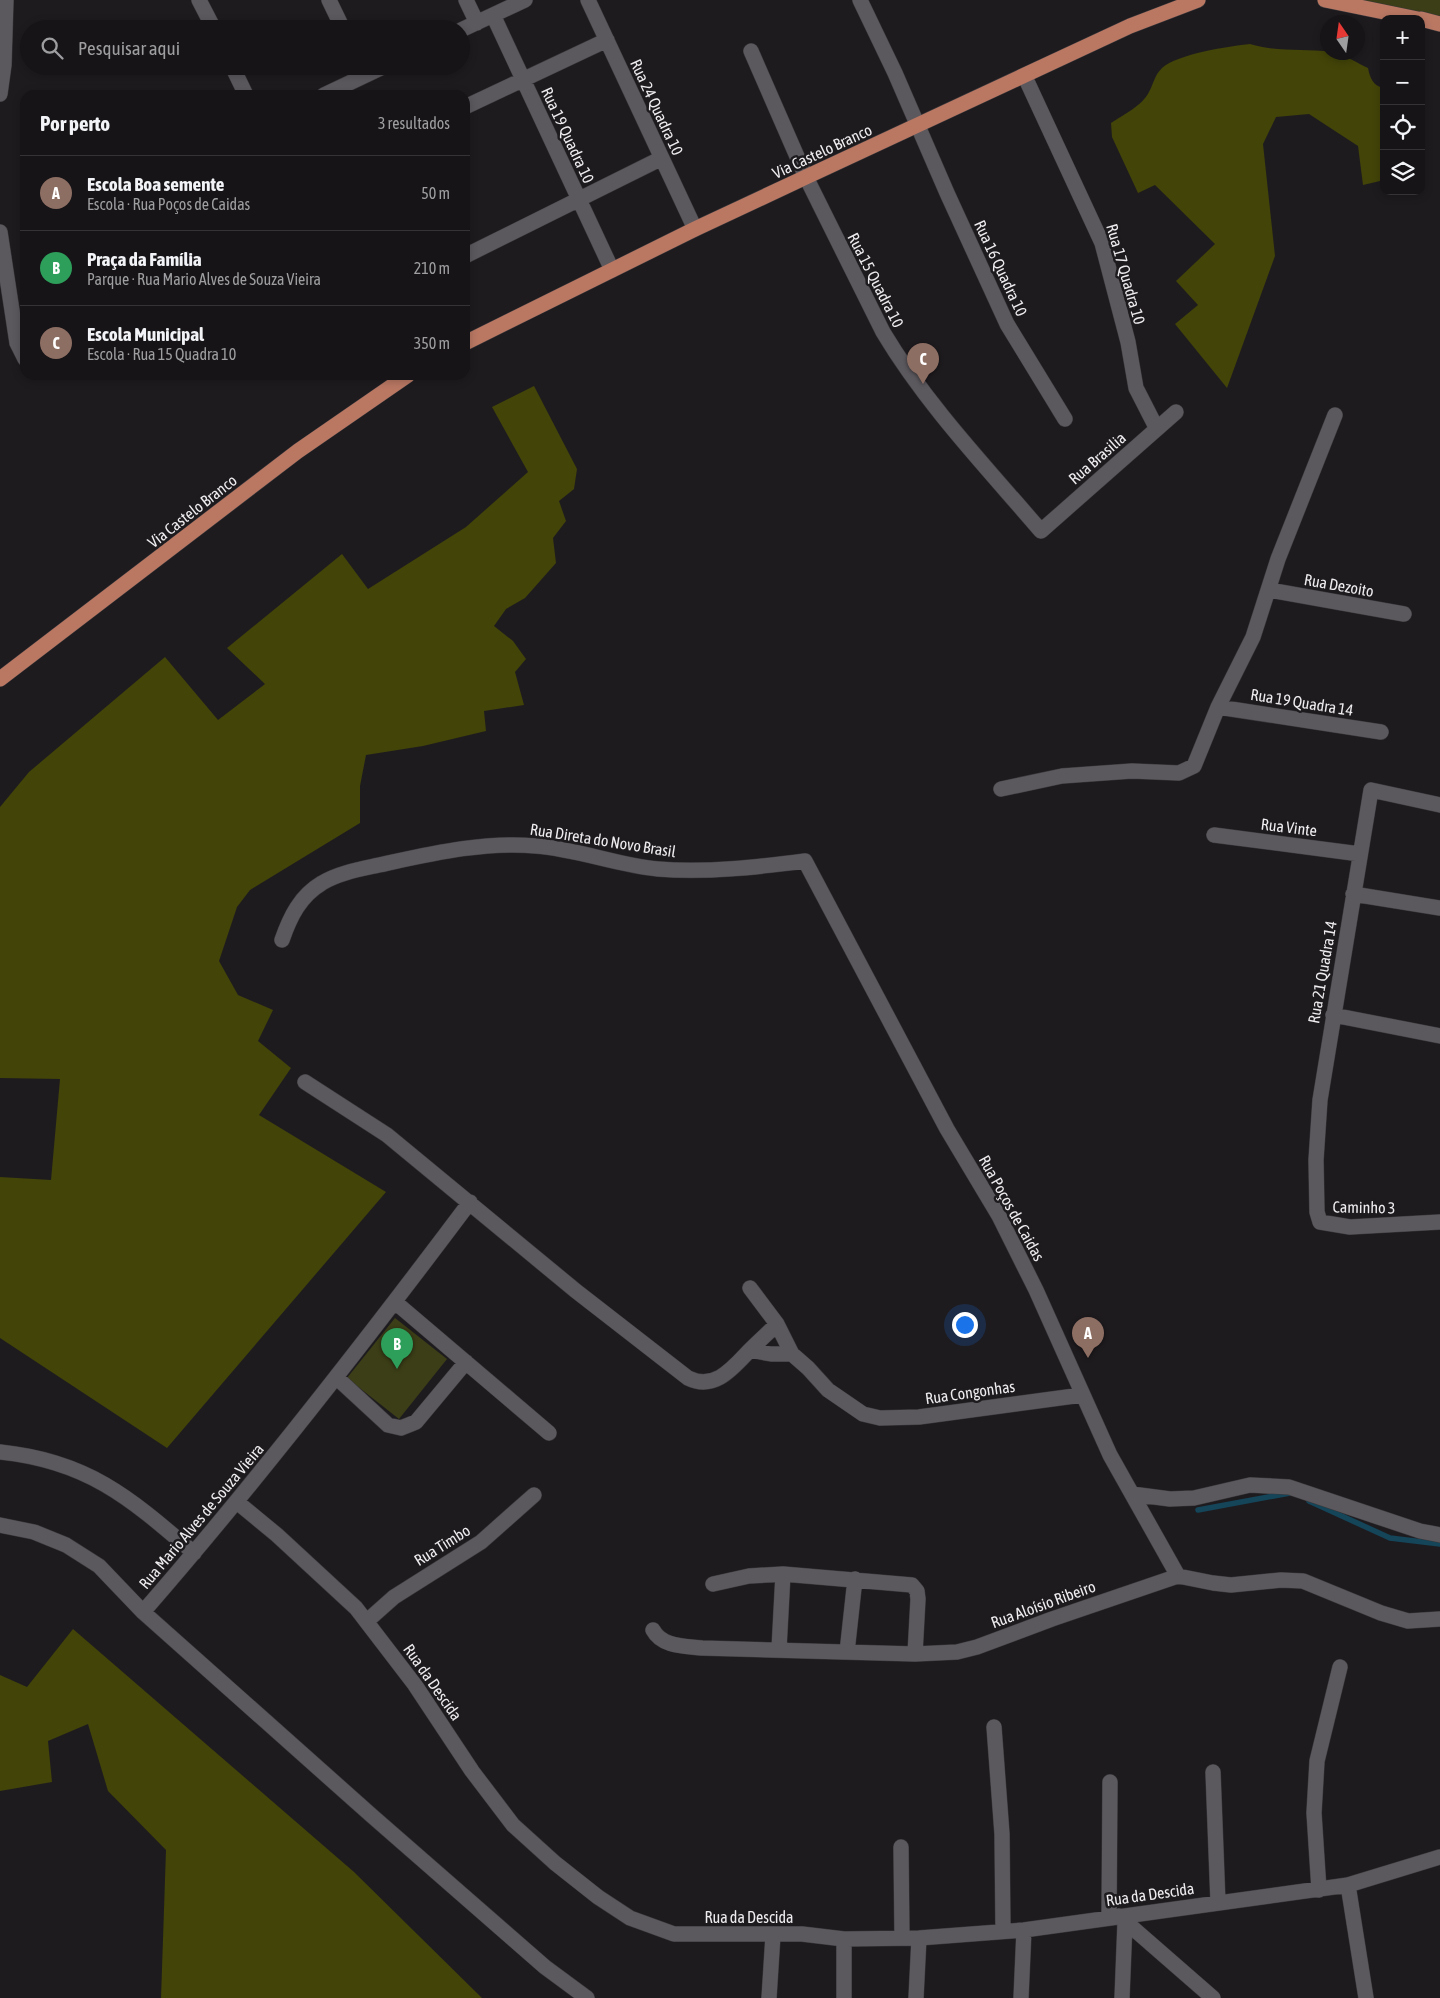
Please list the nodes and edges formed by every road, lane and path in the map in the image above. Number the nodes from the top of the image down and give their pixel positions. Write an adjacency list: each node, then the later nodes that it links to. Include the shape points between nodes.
1 (6, 0): 27 (street)
2 (200, 0): 13 (street)
3 (330, 0): 14 (street)
4 (466, 0): 16 (street)
5 (525, 0): 11 (street)
6 (588, 0): 19 (street, Rua 24 Quadra 10)
7 (860, 0): 29 (street, Rua 16 Quadra 10)
8 (1195, 0): 10 (main road, Via Castelo Branco)
9 (1325, 0): 12 (main road)
10 (1169, 4): 23 (main road, Via Castelo Branco)
11 (493, 15): 16 (street); 24 (street, Rua 19 Quadra 10)
12 (1400, 15)
13 (210, 20)
14 (339, 20)
15 (1425, 20): 17 (main road)
16 (478, 23): 18 (street)
17 (1440, 24)
18 (470, 26)
19 (607, 40): 24 (street); 30 (street, Rua 24 Quadra 10)
20 (751, 51): 31 (street, Rua 15 Quadra 10)
21 (236, 75): 25 (street)
22 (360, 75): 26 (street)
23 (1025, 77): 29 (main road, Via Castelo Branco); 43 (street, Rua 17 Quadra 10, via 1102,243 1128,342 1136,388)
24 (523, 79): 28 (street); 32 (street, Rua 19 Quadra 10)
25 (244, 90)
26 (349, 90)
27 (0, 94)
28 (470, 105)
29 (919, 125): 31 (main road, Via Castelo Branco); 42 (street, Rua 16 Quadra 10, via 1008,324)
30 (662, 158): 32 (street); 33 (street, Rua 24 Quadra 10)
31 (806, 177): 33 (main road, Via Castelo Branco); 44 (street, Rua 15 Quadra 10, via 853,276 895,353)
32 (578, 198): 35 (street); 36 (street, Rua 19 Quadra 10)
33 (695, 229): 36 (main road, Via Castelo Branco)
34 (0, 232): 38 (street, via 15,335)
35 (470, 253)
36 (612, 270): 37 (main road, Via Castelo Branco)
37 (470, 341)
38 (20, 347)
39 (391, 380): 47 (main road, Via Castelo Branco)
40 (1176, 412): 43 (street, Rua Brasilia)
41 (1335, 414): 45 (street)
42 (1065, 419)
43 (1156, 429): 44 (street, Rua Brasilia)
44 (1041, 531)
45 (1269, 590): 46 (street, Rua Dezoito); 48 (street, via 1253,637)
46 (1404, 614)
47 (0, 679)
48 (1218, 707): 49 (street, Rua 19 Quadra 14); 50 (street, via 1194,766 1186,771 1062,776)
49 (1381, 732)
50 (1000, 789)
51 (1440, 805): 53 (street, Rua 21 Quadra 14, via 1371,790)
52 (1214, 835): 53 (street, Rua Vinte)
53 (1360, 854): 55 (street, Rua 21 Quadra 14)
54 (805, 861): 57 (street, Rua Direta do Novo Brasil, via 690,870 658,869 537,846 498,844 362,869 322,882 301,899); 71 (street, Rua Poços de Caidas, via 942,1121 999,1216)
55 (1353, 894): 56 (street); 58 (street, Rua 21 Quadra 14)
56 (1440, 908)
57 (282, 940)
58 (1332, 1015): 59 (street); 61 (street, Rua 21 Quadra 14, via 1320,1100)
59 (1440, 1036)
60 (305, 1082): 62 (street, via 387,1135)
61 (1316, 1160): 63 (street, Caminho 3, via 1320,1222 1350,1226)
62 (470, 1202): 65 (street, Rua Mario Alves de Souza Vieira); 67 (street, via 576,1291 695,1382 712,1382 735,1367)
63 (1440, 1222)
64 (750, 1288): 66 (street)
65 (395, 1302): 69 (street); 70 (street, Rua Mario Alves de Souza Vieira)
66 (777, 1324): 67 (street); 68 (street)
67 (750, 1350): 68 (street)
68 (792, 1354): 71 (street, Rua Congonhas, via 828,1390 863,1414 880,1418 919,1417)
69 (466, 1362): 70 (street, via 416,1422 401,1428 388,1425); 72 (street)
70 (336, 1378): 76 (street, Rua Mario Alves de Souza Vieira)
71 (1082, 1395): 74 (street, Rua Poços de Caidas)
72 (549, 1433)
73 (0, 1452): 79 (street, via 48,1459 110,1486 137,1504)
74 (1132, 1494): 78 (street, via 1170,1499 1194,1498 1250,1485 1289,1487 1420,1532); 81 (street, Rua Poços de Caidas)
75 (534, 1495): 86 (street, Rua Timbo, via 481,1542 394,1597)
76 (237, 1502): 79 (street, Rua Mario Alves de Souza Vieira); 86 (street, Rua da Descida, via 318,1572)
77 (0, 1525): 84 (street, Rua Mario Alves de Souza Vieira, via 34,1532 66,1545 99,1566)
78 (1440, 1535)
79 (194, 1553): 84 (street, Rua Mario Alves de Souza Vieira)
80 (783, 1574): 82 (street); 83 (street, via 749,1576); 88 (street)
81 (1178, 1576): 85 (street, via 1214,1584 1303,1581 1408,1621); 90 (street, Rua Aloísio Ribeiro, via 977,1647 957,1652)
82 (855, 1579): 89 (street); 90 (street, via 914,1587 918,1599)
83 (713, 1584)
84 (143, 1612): 107 (street, via 538,1961)
85 (1440, 1619)
86 (367, 1621): 103 (street, Rua da Descida, via 513,1825 584,1886 630,1918 674,1934)
87 (653, 1630): 88 (street, Rua Aloísio Ribeiro, via 660,1640 667,1643 702,1648)
88 (779, 1649): 89 (street, Rua Aloísio Ribeiro)
89 (847, 1652): 90 (street, Rua Aloísio Ribeiro)
90 (915, 1654)
91 (1340, 1668): 98 (street, via 1317,1761 1314,1813)
92 (994, 1727): 102 (street, via 1002,1834)
93 (1213, 1772): 99 (street)
94 (1110, 1782): 100 (street)
95 (901, 1847): 104 (street)
96 (1440, 1856): 97 (street, Rua da Descida)
97 (1348, 1885): 98 (street, Rua da Descida); 114 (street)
98 (1319, 1890): 99 (street, Rua da Descida)
99 (1218, 1903): 100 (street, Rua da Descida)
100 (1118, 1919): 101 (street, Rua da Descida); 112 (street); 113 (street)
101 (1024, 1930): 102 (street, Rua da Descida); 111 (street)
102 (1003, 1931): 105 (street, Rua da Descida)
103 (773, 1935): 106 (street, Rua da Descida, via 802,1934); 108 (street)
104 (902, 1938): 105 (street, Rua da Descida); 106 (street, Rua da Descida)
105 (919, 1938): 110 (street)
106 (844, 1939): 109 (street)
107 (587, 1998)
108 (769, 1998)
109 (844, 1998)
110 (916, 1998)
111 (1021, 1998)
112 (1122, 1998)
113 (1213, 1998)
114 (1366, 1998)

